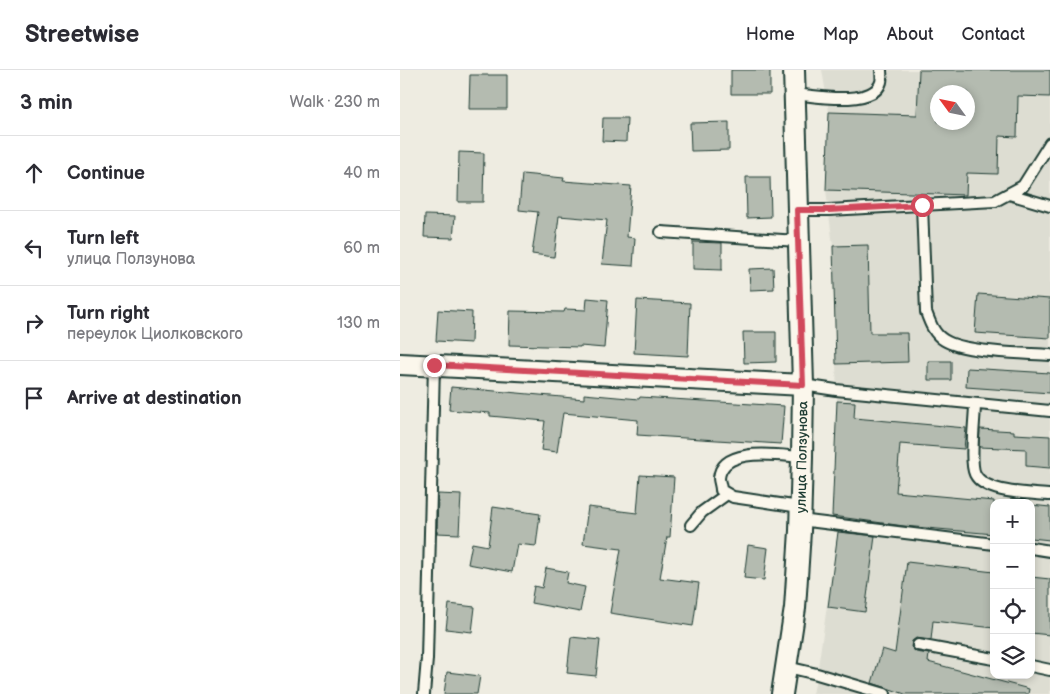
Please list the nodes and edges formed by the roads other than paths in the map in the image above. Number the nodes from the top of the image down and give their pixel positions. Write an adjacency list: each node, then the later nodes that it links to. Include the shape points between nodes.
1 (794, 70): 3 (street, улица Ползунова)
2 (881, 70): 3 (lane, via 881,83 874,92 863,97)
3 (794, 94): 8 (street, улица Ползунова)
4 (1050, 143): 5 (lane, via 1023,186)
5 (1009, 194): 6 (lane, via 995,202); 7 (lane)
6 (922, 205): 8 (lane); 11 (lane, via 926,312 931,326 942,340 959,347)
7 (1050, 206)
8 (797, 210): 10 (street, улица Ползунова)
9 (661, 232): 10 (lane)
10 (798, 241): 14 (street, улица Ползунова)
11 (1050, 355)
12 (400, 364): 13 (street)
13 (434, 365): 14 (street); 30 (lane)
14 (803, 385): 15 (lane); 17 (street, улица Ползунова)
15 (975, 404): 16 (lane); 19 (lane, via 972,460 975,474 983,483 1002,490)
16 (1050, 411)
17 (802, 457): 18 (lane, via 751,454 736,458 724,467 719,478 721,490); 20 (street, улица Ползунова)
18 (727, 494): 20 (lane); 21 (lane, via 702,512)
19 (1050, 495)
20 (800, 513): 22 (lane); 27 (street, улица Ползунова, via 795,608)
21 (691, 525)
22 (990, 543)
23 (1035, 549): 24 (lane)
24 (1050, 551)
25 (918, 644): 26 (lane)
26 (990, 658)
27 (787, 667): 31 (street, улица Ползунова); 32 (lane)
28 (1035, 667): 29 (lane)
29 (1050, 670)
30 (424, 694)
31 (782, 694)
32 (885, 694)

